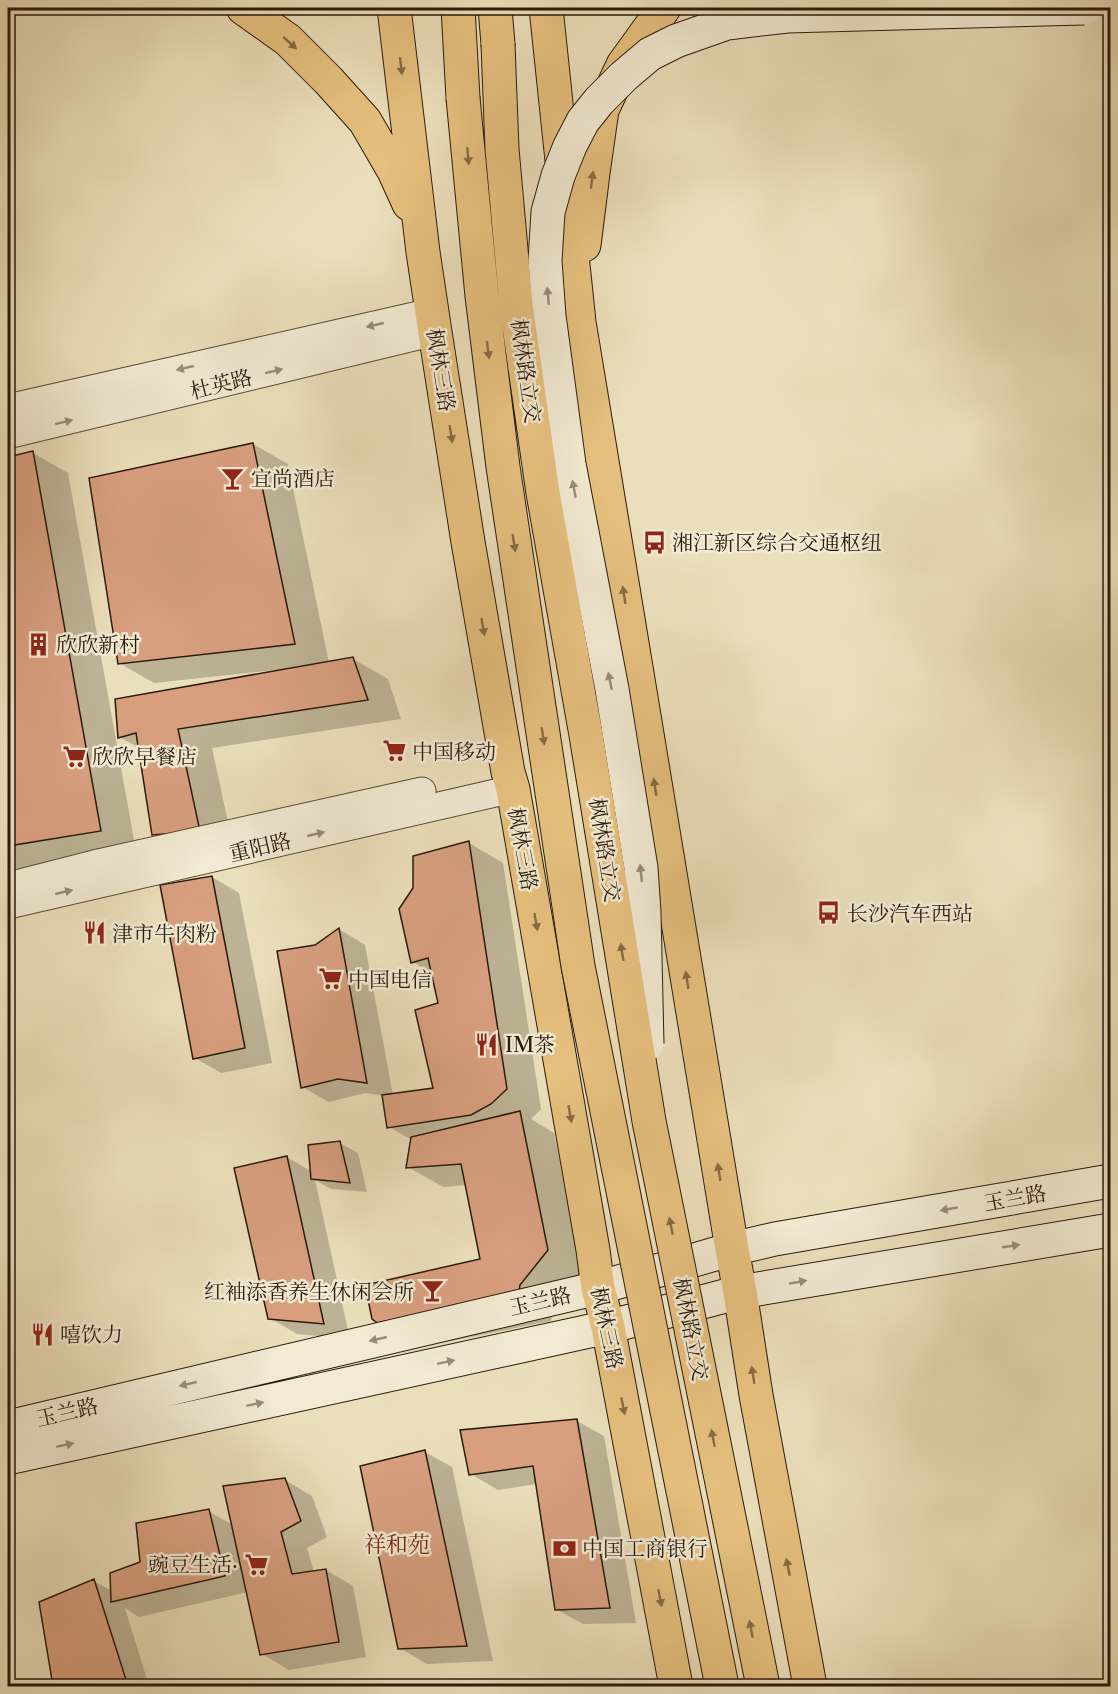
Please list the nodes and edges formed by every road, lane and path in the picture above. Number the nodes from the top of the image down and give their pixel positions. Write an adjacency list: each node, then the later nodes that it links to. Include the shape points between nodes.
1 (243, 8): 8 (main road, one-way to 8, via 288,40 365,121 412,211)
2 (394, 8): 8 (main road, 枫林三路, one-way to 8)
3 (458, 8): 26 (main road, 枫林路立交, one-way to 26, bridge, via 482,296 503,467 578,966)
4 (495, 8): 16 (main road, 枫林路立交, one-way to 4, bridge, via 543,493 516,305)
5 (546, 8): 10 (main road)
6 (664, 8): 10 (main road, one-way to 6, via 585,236 602,110 623,65)
7 (1084, 8): 16 (main road, one-way to 7, bridge, via 641,868 569,464 549,316 545,261 548,212 558,176 583,121 624,76 650,54 727,23 787,16)
8 (423, 252): 9 (main road, 枫林三路)
9 (433, 322): 11 (street, 杜英路, one-way to 11); 12 (street, 杜英路, one-way to 9); 13 (main road, 枫林三路, one-way to 13)
10 (579, 322): 19 (main road, one-way to 10)
11 (8, 408)
12 (8, 435)
13 (511, 781): 14 (street, 重阳路, via 94,864); 15 (street, 重阳路, one-way to 13); 20 (main road, 枫林三路, one-way to 20)
14 (8, 886)
15 (8, 905)
16 (650, 1121): 27 (main road, 枫林路立交, one-way to 16, bridge)
17 (1110, 1181): 19 (main road, 玉兰路, one-way to 19)
18 (1110, 1230): 21 (main road, 玉兰路, one-way to 18)
19 (732, 1249): 20 (main road, 玉兰路); 21 (main road)
20 (598, 1288): 22 (main road, 枫林三路); 23 (main road, 玉兰路, one-way to 23)
21 (740, 1292): 22 (main road, 玉兰路); 28 (main road, one-way to 21)
22 (608, 1327): 24 (main road, 玉兰路, one-way to 22); 25 (main road, 枫林三路, one-way to 25)
23 (8, 1426)
24 (8, 1458)
25 (676, 1686)
26 (722, 1686)
27 (763, 1686)
28 (810, 1686)

